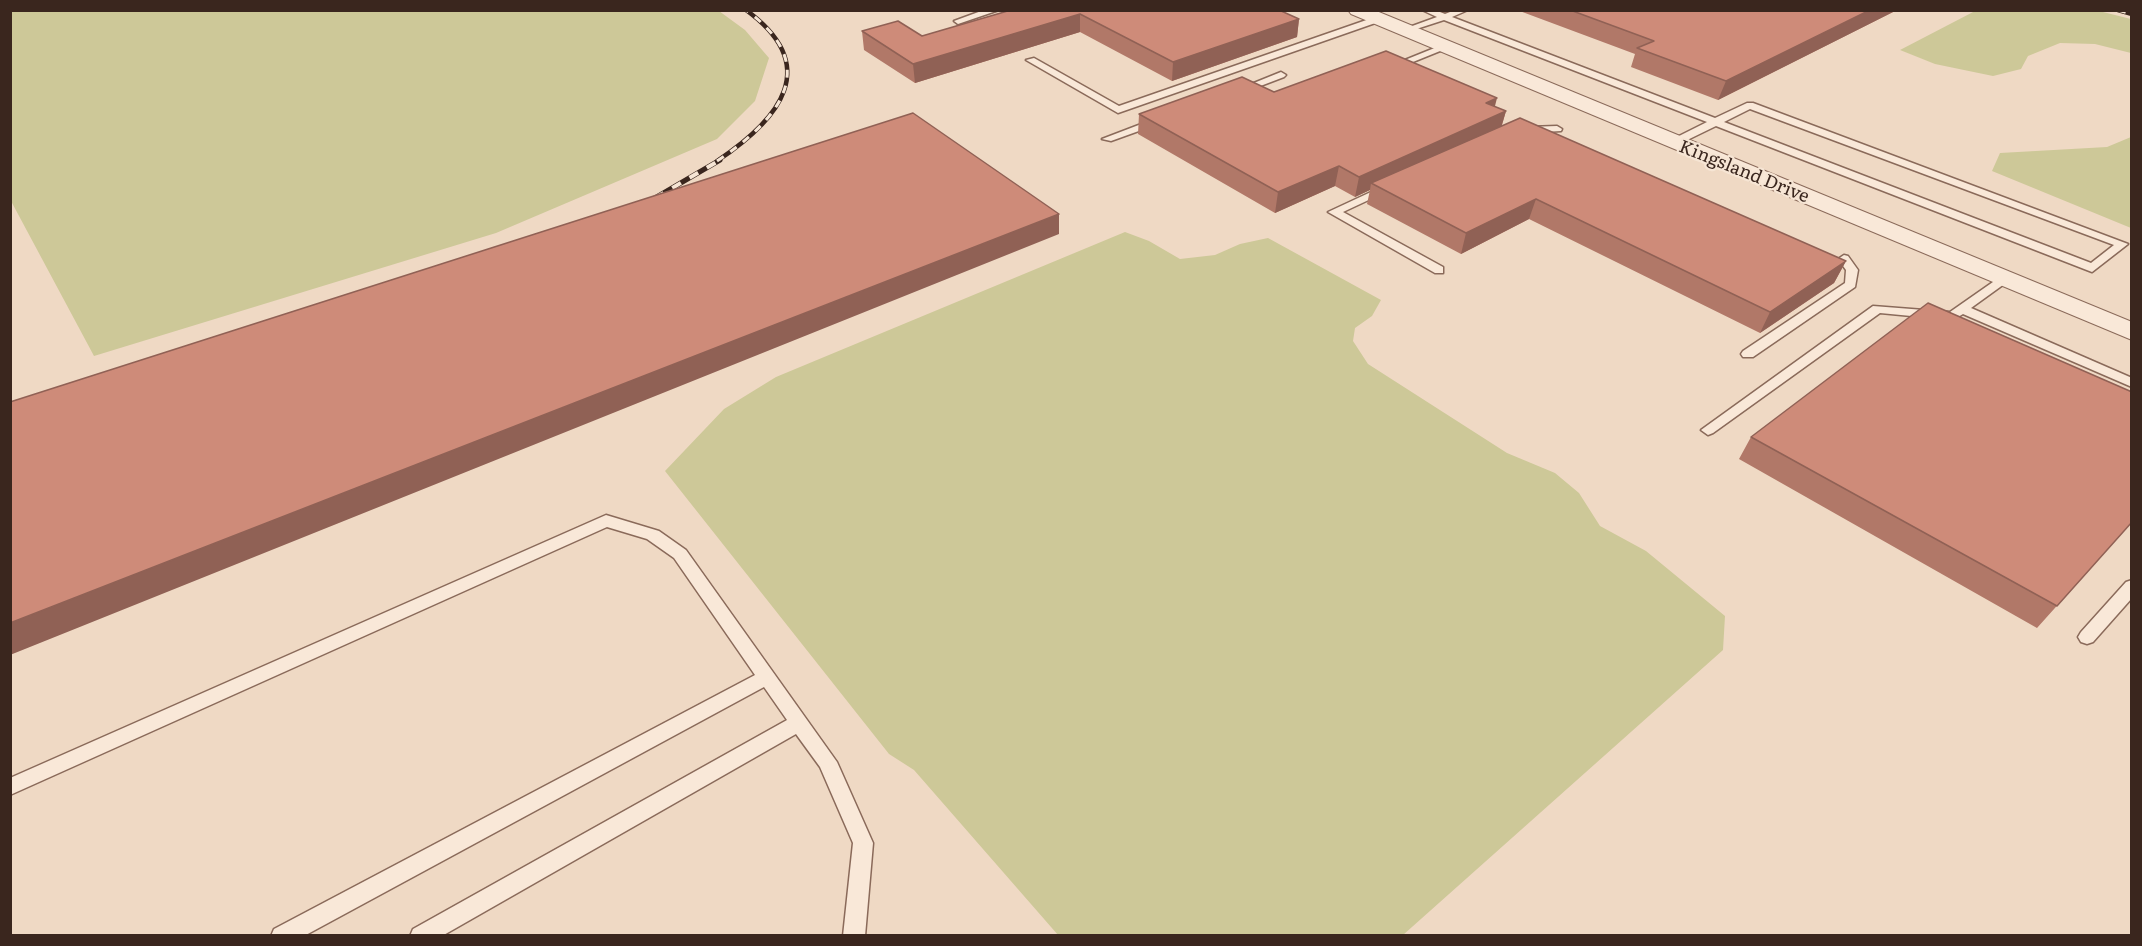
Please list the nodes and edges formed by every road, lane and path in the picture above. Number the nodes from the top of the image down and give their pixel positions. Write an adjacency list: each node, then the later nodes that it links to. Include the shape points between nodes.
1 (995, 10): 6 (lane)
2 (1426, 10): 5 (lane)
3 (1464, 10): 5 (lane)
4 (1367, 15): 7 (street, Kingsland Drive); 9 (lane, via 1118,110)
5 (1444, 18): 7 (lane); 14 (lane)
6 (958, 21)
7 (1407, 31): 8 (street, Kingsland Drive)
8 (1445, 47): 10 (lane); 18 (street, Kingsland Drive)
9 (1031, 60)
10 (1400, 64)
11 (1281, 75): 12 (lane)
12 (1227, 95)
13 (1172, 115): 17 (lane)
14 (1718, 121): 14 (lane, via 1750,105 2122,244 2092,268); 18 (lane)
15 (1557, 129): 16 (lane)
16 (1516, 130)
17 (1107, 139)
18 (1673, 143): 22 (street, Kingsland Drive)
19 (1398, 183): 21 (lane, via 1334,212)
20 (1845, 259): 25 (lane, via 1852,270 1851,284)
21 (1439, 270)
22 (2003, 279): 23 (lane); 24 (street, Kingsland Drive)
23 (1962, 309): 26 (lane); 27 (lane, via 1953,316 1877,309)
24 (2132, 332)
25 (1748, 354)
26 (2132, 383)
27 (1708, 430)
28 (2132, 586): 29 (lane)
29 (2087, 637)
30 (767, 677): 31 (lane); 32 (lane, via 680,554 653,535 606,521); 33 (lane)
31 (799, 723): 34 (lane); 35 (lane, via 827,762 863,843)
32 (10, 787)
33 (282, 936)
34 (421, 936)
35 (854, 936)

